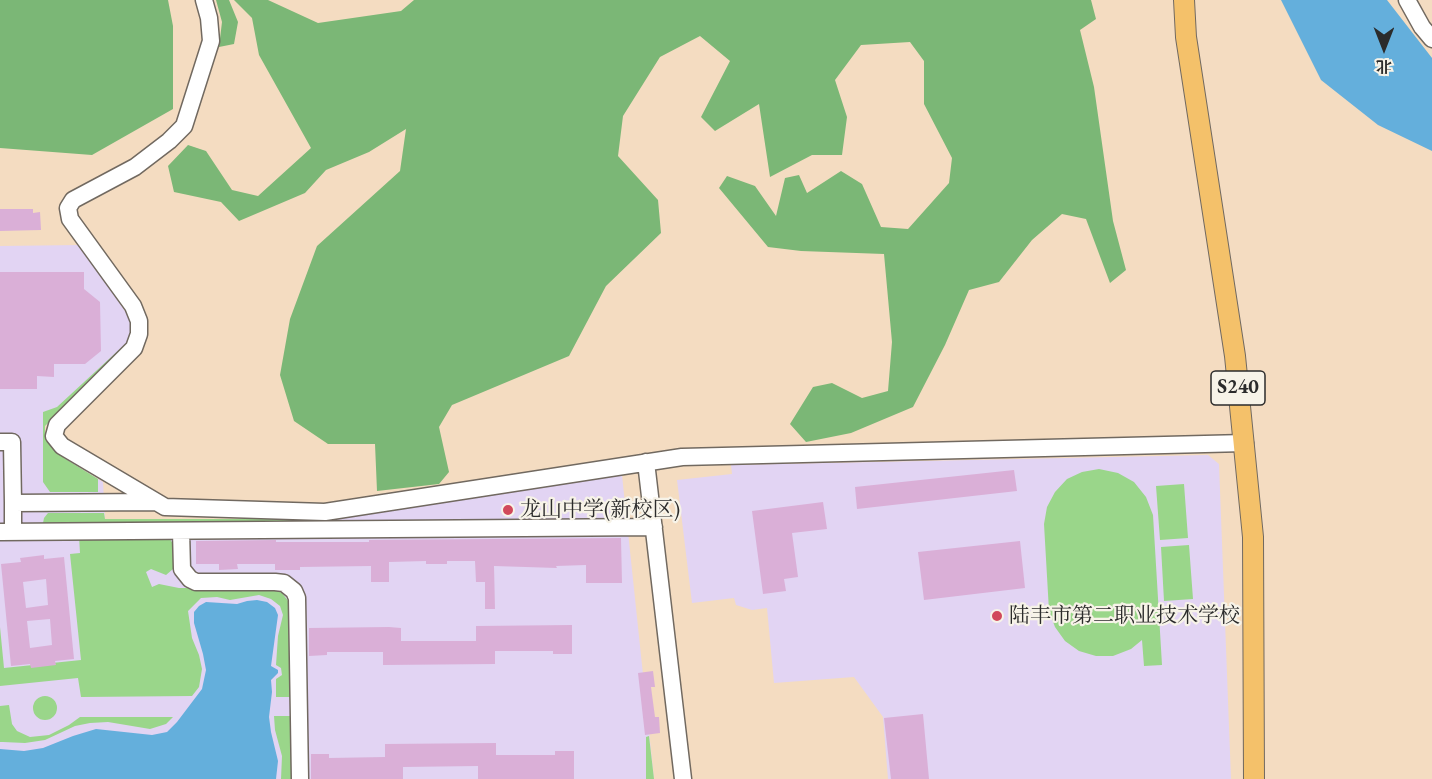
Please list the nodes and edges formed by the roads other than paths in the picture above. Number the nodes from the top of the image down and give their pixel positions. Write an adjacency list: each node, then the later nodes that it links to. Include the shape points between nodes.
1 (204, 0): 8 (street, via 211,41 184,126 135,167 73,200 68,208 70,219 132,306 140,334 134,348 57,425 54,436 62,446)
2 (1184, 0): 6 (main road, S240, via 1186,37)
3 (1407, 0): 4 (street)
4 (1432, 39)
5 (0, 442): 9 (street, via 12,442)
6 (1245, 443): 7 (street, via 682,457); 15 (main road, S240, via 1253,537)
7 (646, 462): 8 (street, via 325,512 174,509); 10 (street)
8 (156, 502): 9 (street)
9 (13, 503): 12 (street)
10 (654, 527): 11 (street); 14 (street)
11 (181, 531): 12 (street); 13 (street, via 182,569 190,579 284,583 294,591)
12 (6, 532)
13 (300, 779)
14 (683, 779)
15 (1254, 779)

